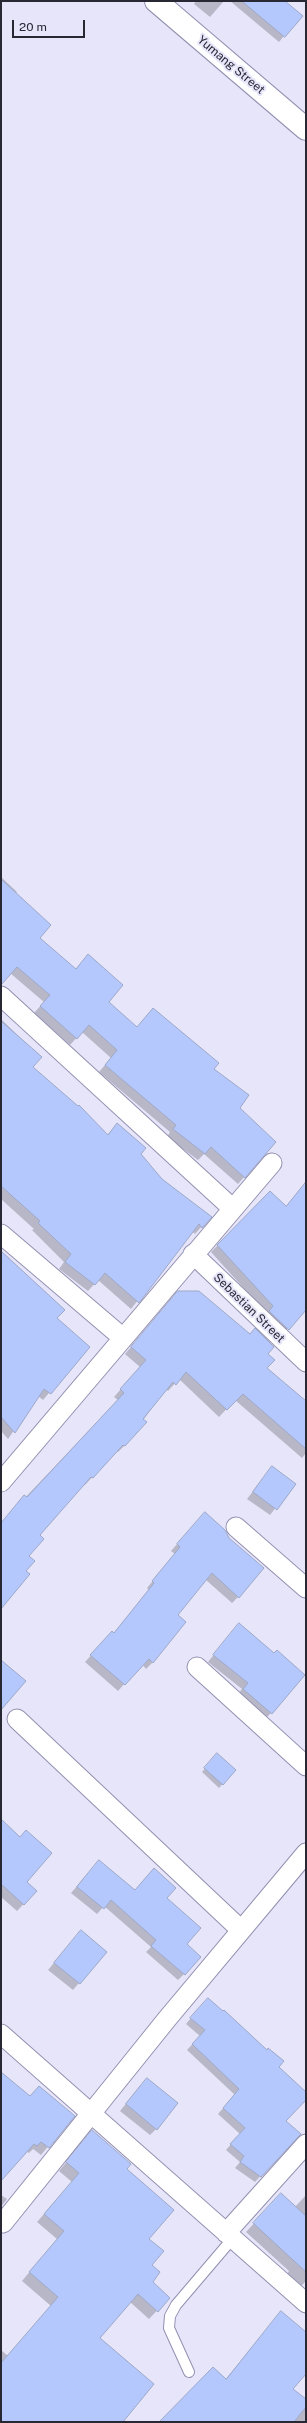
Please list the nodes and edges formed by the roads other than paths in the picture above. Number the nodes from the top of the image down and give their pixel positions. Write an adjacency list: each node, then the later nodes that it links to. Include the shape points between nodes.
1 (161, 3): 2 (main road, Yumang Street)
2 (306, 129)
3 (1, 996): 5 (street)
4 (272, 1163): 5 (street)
5 (232, 1208): 7 (street)
6 (1, 1234): 8 (street)
7 (192, 1254): 8 (street); 9 (street, Sebastian Street)
8 (123, 1338): 10 (street)
9 (306, 1362)
10 (3, 1475)
11 (236, 1527): 12 (street)
12 (306, 1588)
13 (197, 1667): 15 (street)
14 (17, 1719): 17 (street)
15 (306, 1766)
16 (306, 1853): 17 (street)
17 (241, 1930): 19 (street)
18 (1, 2034): 19 (street)
19 (90, 2114): 21 (street); 22 (street)
20 (306, 2144): 22 (street)
21 (3, 2223)
22 (230, 2235): 23 (street); 24 (lane, via 170,2316 169,2328)
23 (306, 2303)
24 (189, 2372)

